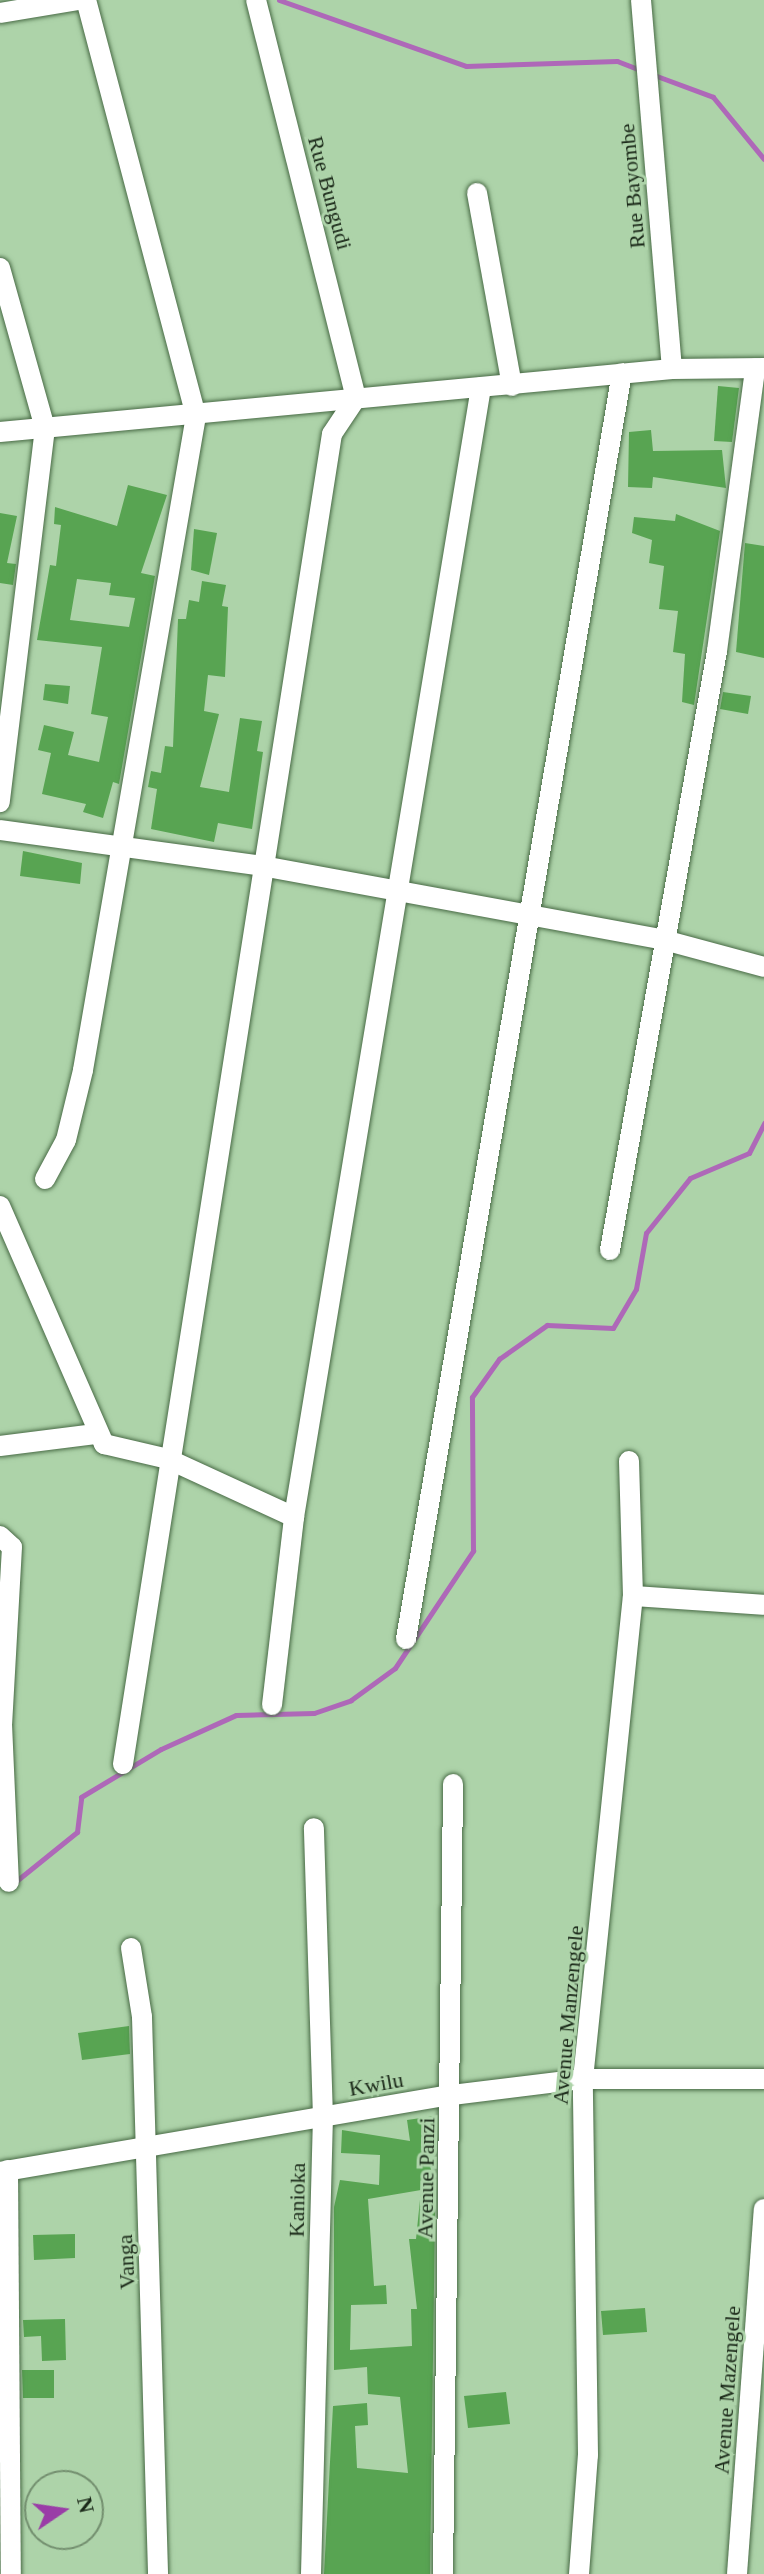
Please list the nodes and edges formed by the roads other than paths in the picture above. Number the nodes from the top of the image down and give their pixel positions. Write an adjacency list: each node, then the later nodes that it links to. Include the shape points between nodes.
1 (78, 0): 5 (street)
2 (86, 0): 14 (street)
3 (256, 0): 13 (street, Rue Bungudi)
4 (641, 0): 9 (street, Rue Bayombe)
5 (0, 13)
6 (477, 193): 11 (street)
7 (0, 268): 15 (street)
8 (759, 368): 9 (street); 23 (street, via 717,651)
9 (672, 369): 10 (street)
10 (622, 373): 11 (street); 22 (street)
11 (512, 386): 12 (street)
12 (481, 387): 13 (street); 21 (street)
13 (356, 398): 14 (street); 20 (street, via 332,434)
14 (196, 416): 15 (street); 19 (street)
15 (45, 428): 16 (street); 17 (street)
16 (0, 432)
17 (0, 802)
18 (0, 830): 19 (street)
19 (120, 843): 20 (street); 25 (street, via 83,1070 66,1140)
20 (262, 866): 21 (street); 30 (street)
21 (396, 891): 22 (street); 32 (street)
22 (528, 915): 23 (street); 36 (street)
23 (664, 940): 24 (street); 27 (street)
24 (764, 967)
25 (45, 1179)
26 (0, 1206): 28 (street)
27 (610, 1250)
28 (95, 1434): 29 (street); 30 (street, via 118,1451)
29 (0, 1446)
30 (168, 1459): 32 (street); 38 (street)
31 (629, 1461): 34 (street, Avenue Manzengele)
32 (294, 1517): 37 (street)
33 (0, 1536): 41 (street, via 12,1547 2,1724)
34 (633, 1596): 35 (street); 43 (street, Avenue Manzengele)
35 (764, 1605)
36 (406, 1639)
37 (272, 1705)
38 (123, 1764)
39 (453, 1784): 45 (street, Avenue Panzi)
40 (314, 1828): 46 (street, Kanioka)
41 (9, 1882)
42 (131, 1948): 47 (street, Vanga, via 142,2017)
43 (583, 2079): 44 (street, Kwilu); 45 (street, Kwilu); 54 (street, Avenue Manzengele, via 588,2455)
44 (764, 2079)
45 (452, 2095): 46 (street, Kwilu); 53 (street, Avenue Panzi)
46 (323, 2118): 47 (street, Kwilu); 52 (street, Kanioka)
47 (145, 2148): 48 (street, Kwilu); 51 (street, Vanga)
48 (4, 2171): 50 (street)
49 (764, 2209): 55 (street, Avenue Mazengele)
50 (11, 2574)
51 (158, 2574)
52 (311, 2574)
53 (443, 2574)
54 (579, 2574)
55 (737, 2574)

